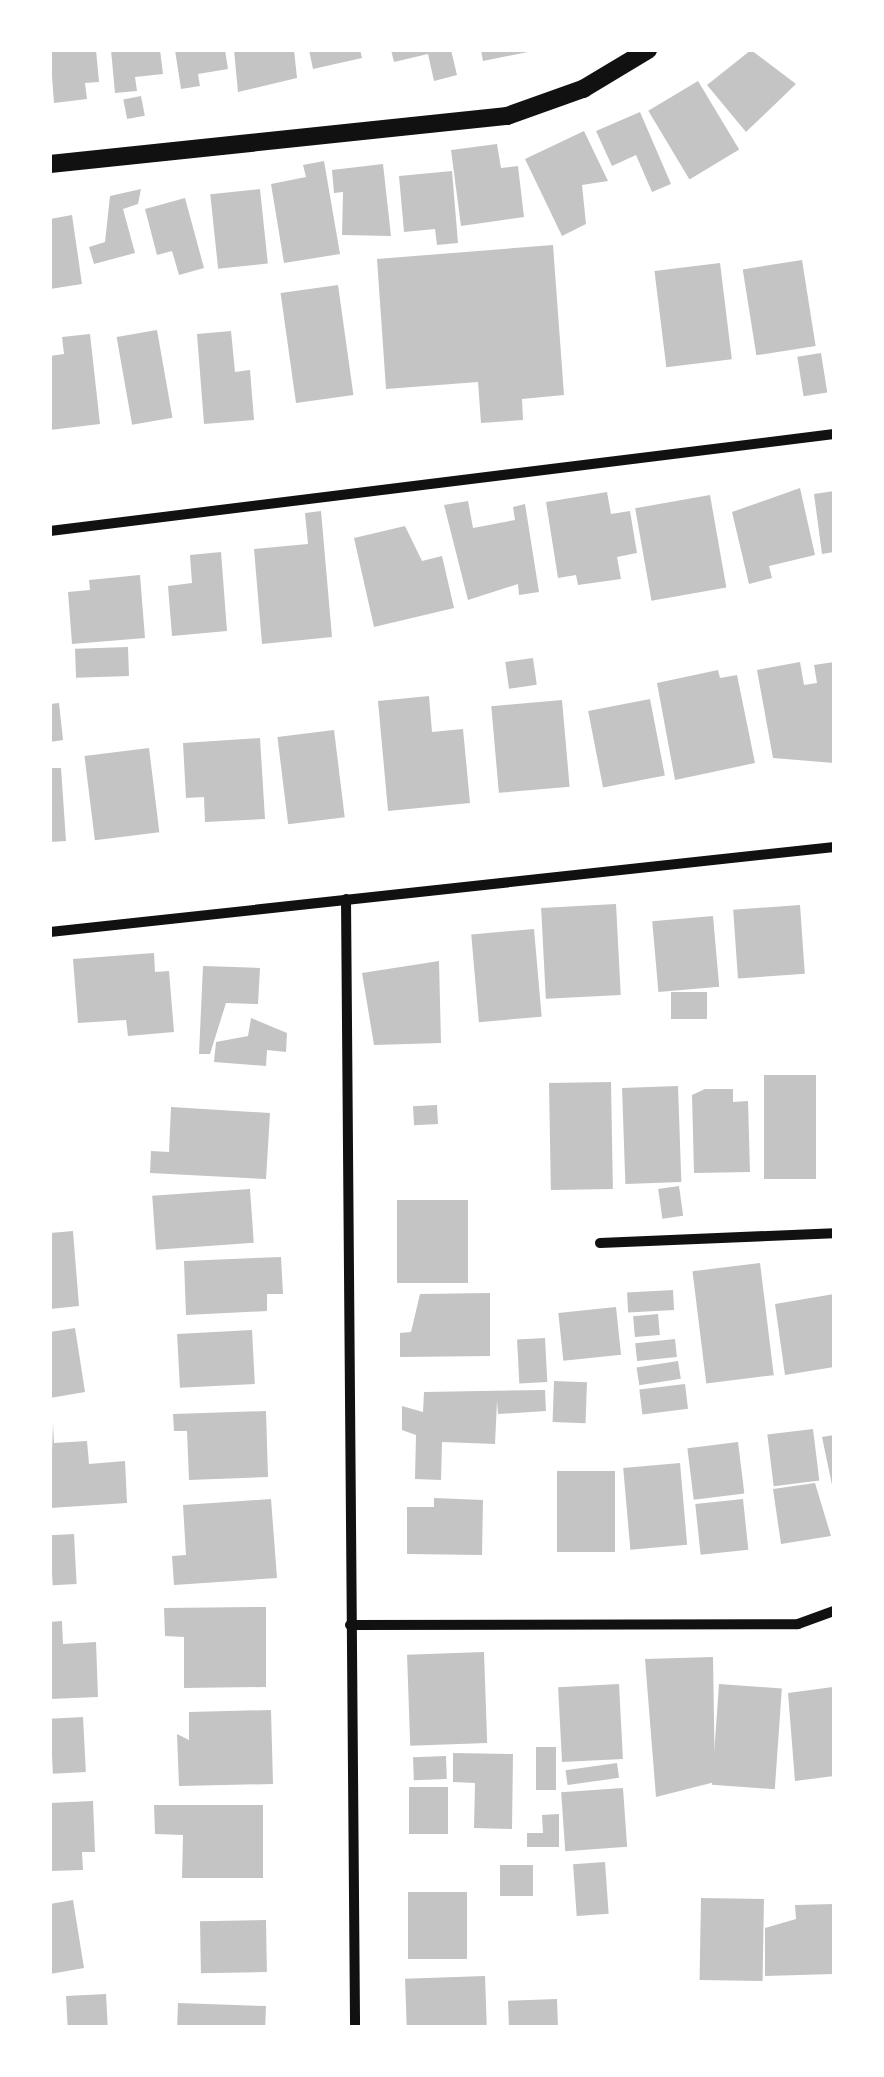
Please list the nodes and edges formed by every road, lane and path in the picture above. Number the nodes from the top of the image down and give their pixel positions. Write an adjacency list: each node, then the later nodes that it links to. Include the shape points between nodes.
1 (648, 50): 2 (street, via 583,89 507,116)
2 (50, 164)
3 (834, 434): 4 (street)
4 (50, 530)
5 (834, 847): 6 (street)
6 (346, 899): 7 (street); 11 (street)
7 (50, 932)
8 (834, 1233): 9 (street)
9 (600, 1243)
10 (834, 1611): 11 (street, via 782,1624)
11 (350, 1625): 12 (street)
12 (356, 2027)

